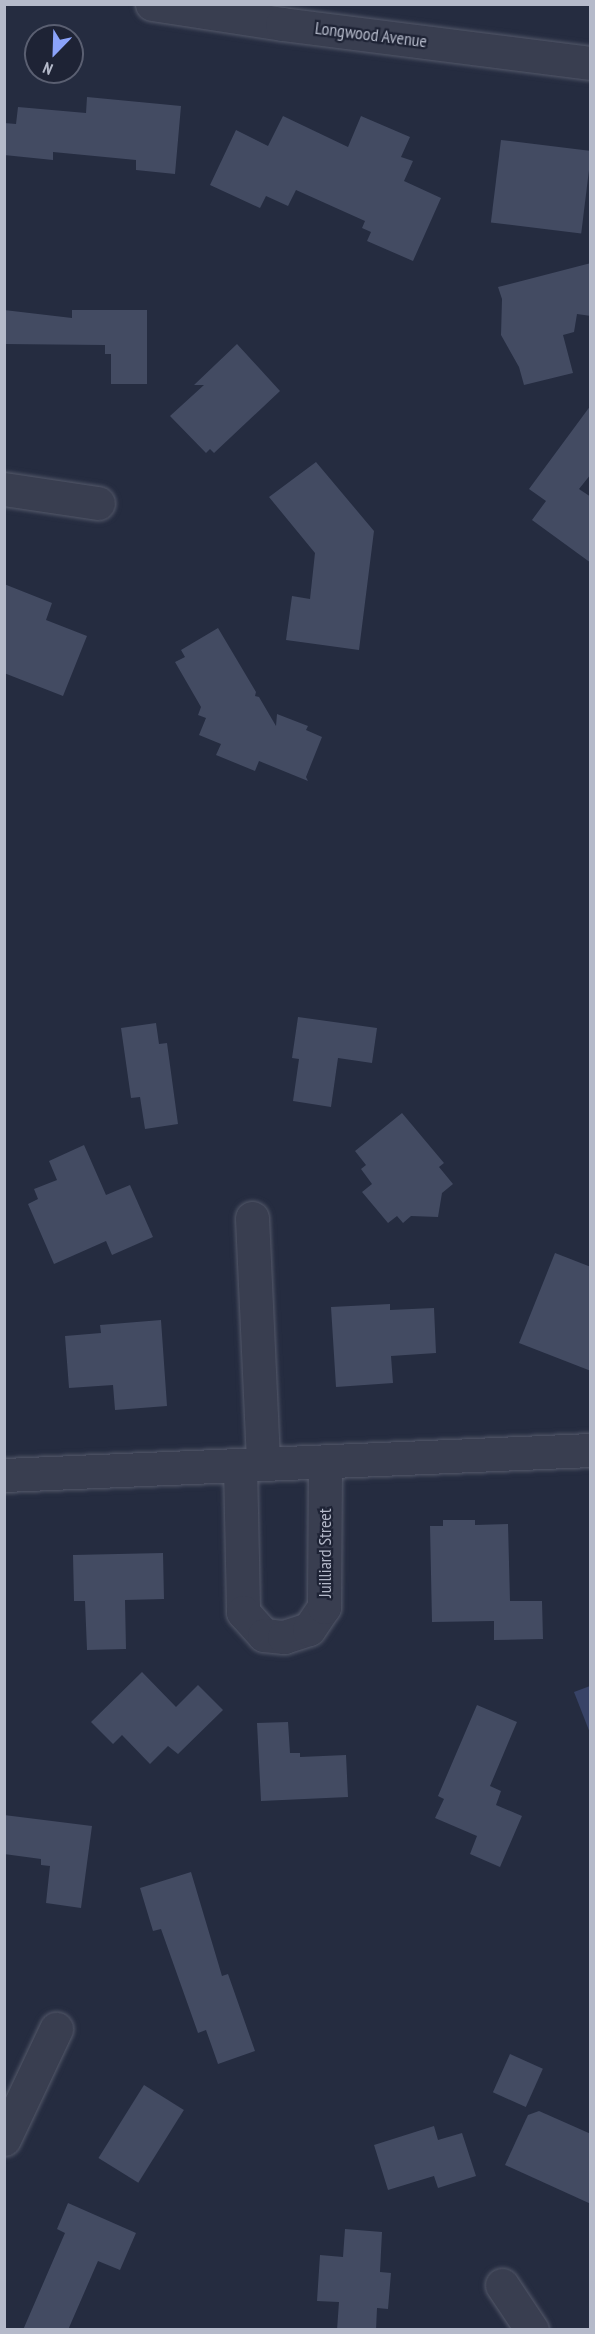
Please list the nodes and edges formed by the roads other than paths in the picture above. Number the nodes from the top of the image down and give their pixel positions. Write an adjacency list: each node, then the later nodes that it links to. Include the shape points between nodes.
1 (152, 4): 2 (street, Longwood Avenue)
2 (591, 63)
3 (4, 489): 4 (street)
4 (98, 503)
5 (252, 1218): 8 (street, Juilliard Street)
6 (591, 1450): 7 (street)
7 (325, 1463): 8 (street); 8 (street, Juilliard Street, via 324,1607 309,1629 284,1637 264,1635 243,1612)
8 (252, 1464): 9 (street)
9 (4, 1475)
10 (56, 2029): 11 (street)
11 (4, 2139)
12 (502, 2285): 13 (street)
13 (532, 2330)

